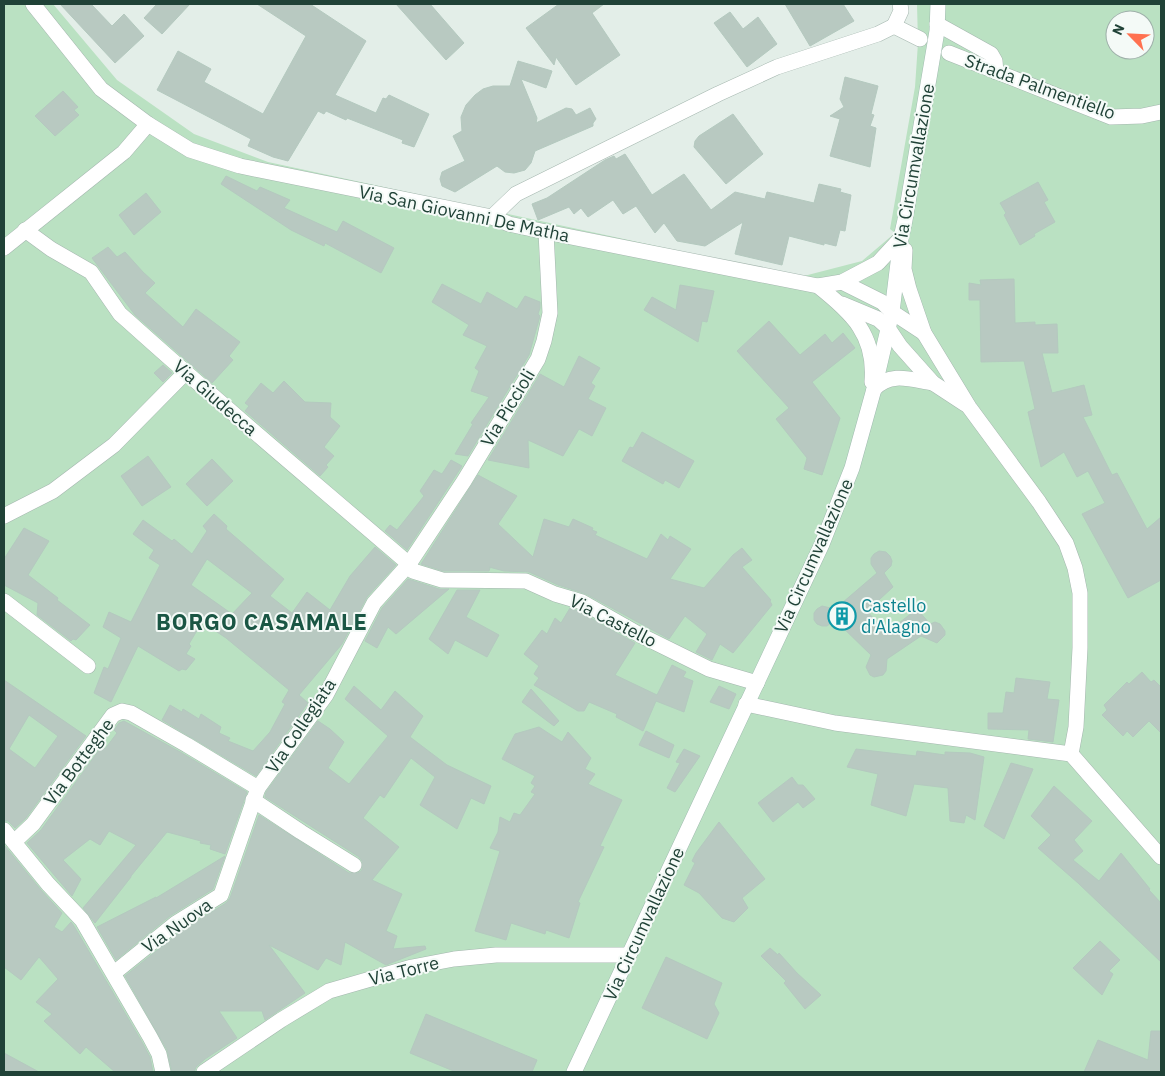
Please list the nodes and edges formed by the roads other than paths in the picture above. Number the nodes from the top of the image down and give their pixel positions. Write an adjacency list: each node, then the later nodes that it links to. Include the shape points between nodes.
1 (33, 4): 10 (street, Via San Giovanni De Matha, via 101,89)
2 (900, 4): 5 (street, via 901,11)
3 (938, 4): 4 (street, Via Circumvallazione)
4 (937, 24): 8 (street, via 991,54 996,62); 12 (street, Via Circumvallazione)
5 (894, 26): 6 (street); 11 (street, via 777,67 718,94 516,194)
6 (920, 38)
7 (949, 53): 8 (street, Strada Palmentiello)
8 (996, 72): 9 (street, Strada Palmentiello, via 1111,117)
9 (1161, 112)
10 (148, 124): 11 (street, Via San Giovanni De Matha, via 190,150 240,166); 13 (street, via 124,152)
11 (492, 217): 14 (street, Via San Giovanni De Matha)
12 (905, 220): 15 (street, Via Circumvallazione); 22 (street, via 904,269)
13 (25, 230): 16 (street); 23 (street, Via Giudecca, via 92,272 120,314)
14 (546, 232): 18 (street, Via San Giovanni De Matha); 28 (street, Via Piccioli, via 550,313 538,359)
15 (901, 238): 17 (street, via 878,263); 20 (street, Via Circumvallazione)
16 (4, 248)
17 (842, 282): 18 (street); 20 (street, via 882,302)
18 (818, 286): 19 (street, Via San Giovanni De Matha)
19 (839, 303): 21 (street, via 878,318); 25 (street, Via San Giovanni De Matha, via 859,326 870,347)
20 (892, 312): 21 (street, Via Circumvallazione); 22 (street)
21 (888, 328): 24 (street); 25 (street, Via Circumvallazione)
22 (924, 333): 26 (street)
23 (185, 373): 27 (street, via 114,445 53,491); 28 (street, Via Giudecca)
24 (933, 383): 25 (street, via 887,379 880,383); 26 (street)
25 (872, 396): 31 (street, Via Circumvallazione, via 837,508)
26 (972, 410): 33 (street, via 1066,543 1075,568 1080,593 1080,648 1076,727)
27 (4, 516)
28 (409, 564): 31 (street, Via Castello, via 414,572 442,580 526,581 582,602 640,636 709,669); 34 (street, Via Collegiata, via 374,603 326,695)
29 (4, 601): 30 (street)
30 (88, 666)
31 (757, 683): 32 (street, Via Circumvallazione)
32 (746, 704): 33 (street, via 834,723); 39 (street, Via Circumvallazione)
33 (1071, 754): 37 (street)
34 (256, 794): 36 (street, Via Botteghe, via 188,744 122,711 113,715 33,824); 38 (street, via 301,832); 40 (street, Via Nuova, via 221,895 176,923)
35 (4, 830): 36 (street)
36 (14, 842): 40 (street, via 82,920)
37 (1161, 857)
38 (354, 865)
39 (629, 955): 42 (street, Via Torre, via 496,955 454,958 412,967 329,992); 43 (street, Via Circumvallazione)
40 (114, 973): 41 (street, via 159,1054)
41 (163, 1072)
42 (204, 1072)
43 (574, 1072)

